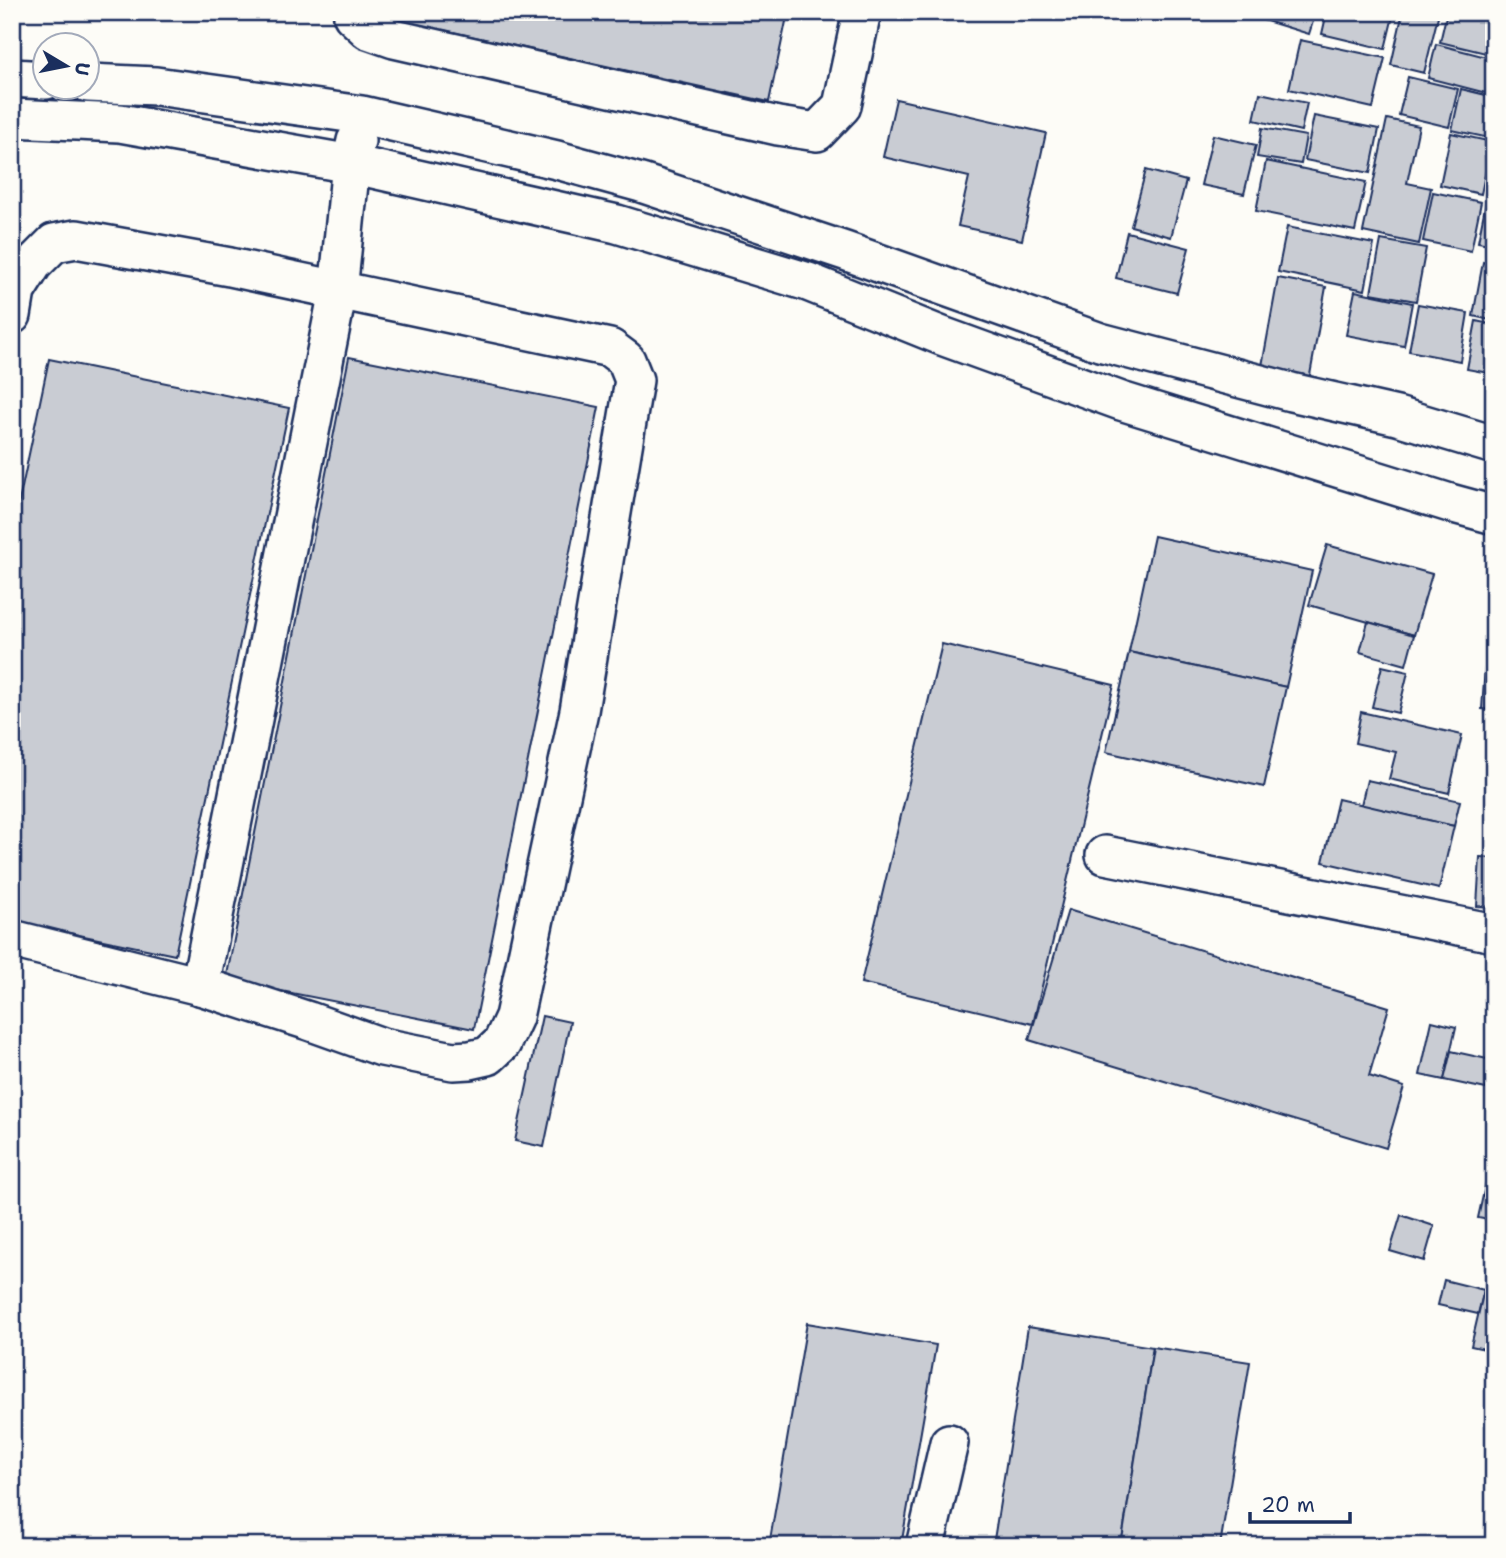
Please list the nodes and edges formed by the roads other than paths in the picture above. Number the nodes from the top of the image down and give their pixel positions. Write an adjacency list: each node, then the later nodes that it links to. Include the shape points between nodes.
1 (354, 12): 2 (lane, via 368,30 394,39 817,132 842,106)
2 (862, 12)
3 (12, 78): 4 (lane)
4 (32, 79)
5 (102, 84): 6 (lane, via 156,86)
6 (362, 115): 8 (lane); 11 (lane, via 641,183 1100,342 1397,416)
7 (12, 118): 8 (lane, via 120,123)
8 (351, 164): 9 (lane); 12 (lane, via 617,224 808,282 1121,401)
9 (338, 291): 10 (lane, via 76,239 54,243 33,264 16,291); 16 (lane); 16 (lane, via 610,348 626,360 634,380 579,711 514,1017 502,1043 488,1055 453,1061 382,1047)
10 (12, 315)
11 (1494, 445)
12 (1494, 514)
13 (1105, 855): 14 (lane)
14 (1494, 933)
15 (12, 939): 16 (lane)
16 (200, 986)
17 (949, 1443): 18 (lane)
18 (925, 1546)

